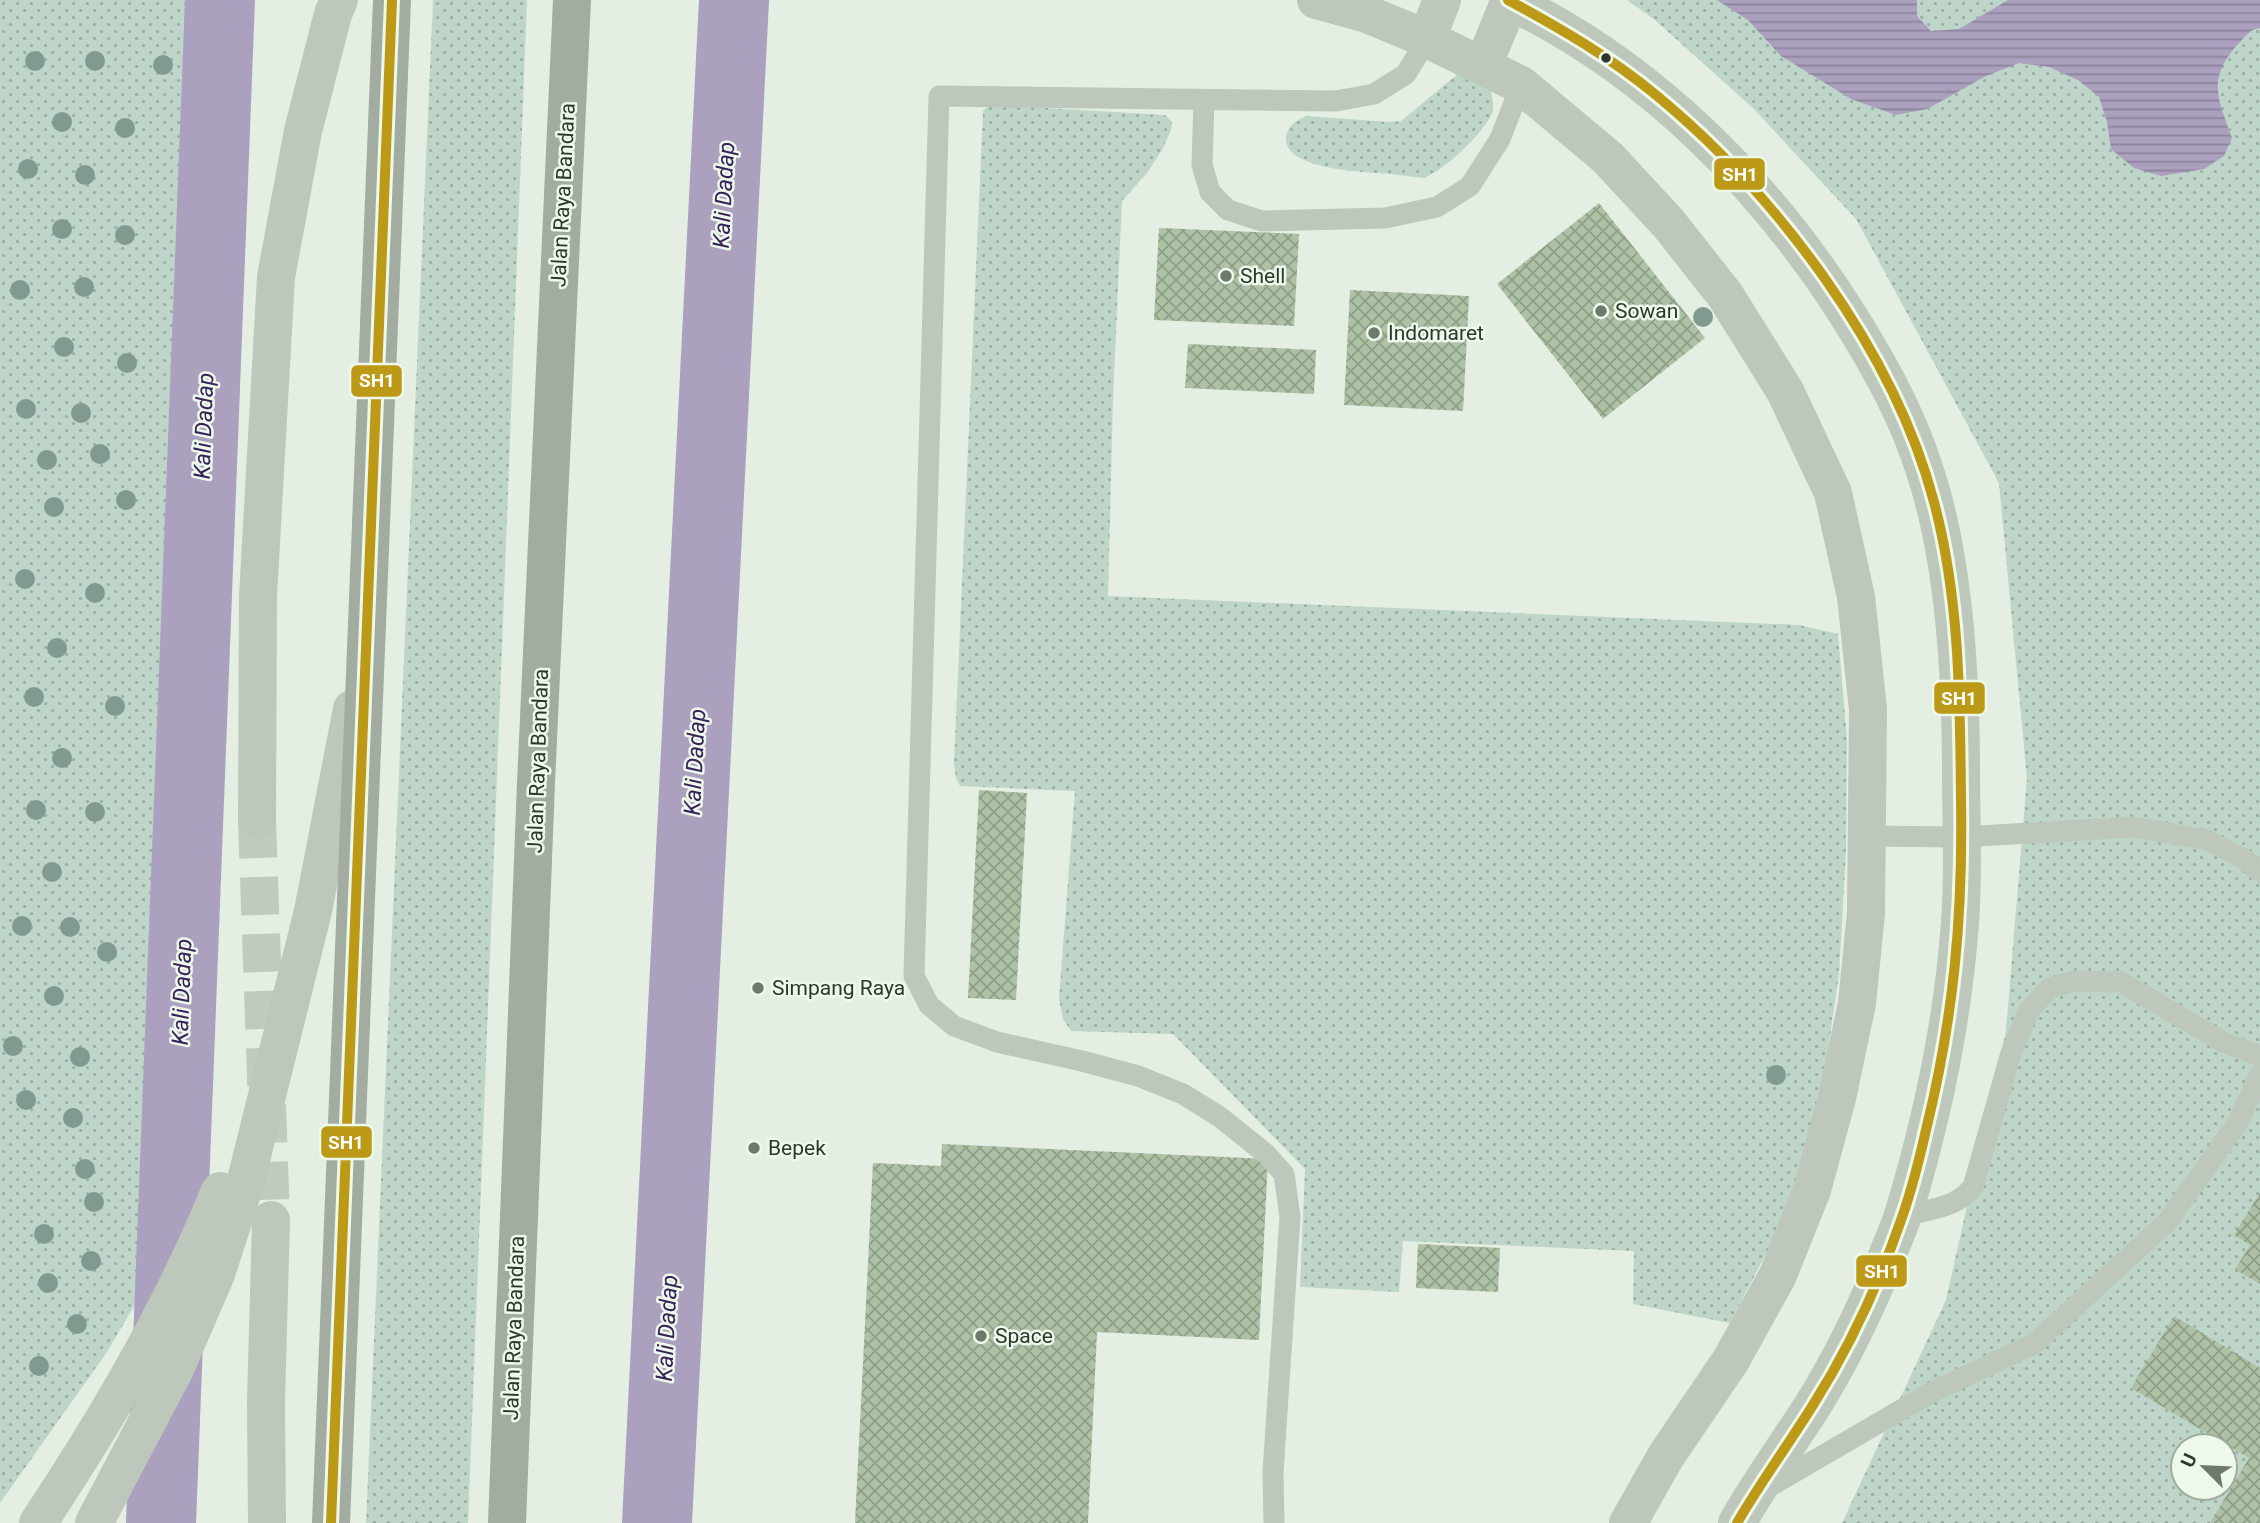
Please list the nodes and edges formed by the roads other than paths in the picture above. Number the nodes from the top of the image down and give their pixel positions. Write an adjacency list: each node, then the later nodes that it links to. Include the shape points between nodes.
1 (339, 0): 12 (street, via 303,131 276,277 258,596)
2 (392, 0): 11 (main road)
3 (1316, 0): 7 (street, via 1367,14)
4 (1443, 0): 7 (street)
5 (1509, 0): 8 (street); 14 (street, via 1558,25 1626,71 1709,141 1828,285 1898,401 1925,469 1948,578 1961,713)
6 (575, 9): 26 (main road, Jalan Raya Bandara, via 536,783)
7 (1427, 39): 8 (street); 10 (lane, via 1406,74 1374,94 1336,101)
8 (1483, 66): 9 (street)
9 (1521, 85): 10 (lane, via 1500,139 1470,186 1437,208 1385,218 1262,221 1228,210 1210,192 1202,166); 13 (street, via 1608,158 1717,285 1785,391 1833,493 1856,597 1868,709)
10 (1204, 100): 27 (lane, via 939,96 914,976 929,1005 954,1026 997,1042 1138,1076 1184,1094 1220,1117 1284,1174 1290,1217 1273,1472)
11 (368, 631): 16 (street, via 313,911); 25 (main road)
12 (257, 820)
13 (1866, 836): 14 (lane); 28 (street, via 1866,913 1857,1003 1812,1190 1778,1275 1731,1360 1666,1456)
14 (1961, 837): 15 (lane, via 2134,827 2207,840); 19 (street, via 1961,920 1951,1010)
15 (2260, 872)
16 (279, 1042): 22 (street, via 208,1219 153,1336); 23 (street, via 245,1184 216,1274 175,1369)
17 (2260, 1056): 19 (lane, via 2223,1042 2122,982 2074,981 2050,988 2029,1010 2011,1053 1973,1188 1945,1207)
18 (2260, 1074): 21 (lane, via 2238,1122 2166,1222 2034,1344 1930,1393)
19 (1902, 1217): 21 (street, via 1858,1323 1815,1401)
20 (271, 1220): 24 (street)
21 (1744, 1510)
22 (38, 1523)
23 (93, 1523)
24 (268, 1523)
25 (331, 1523)
26 (507, 1523)
27 (1274, 1523)
28 (1628, 1523)

